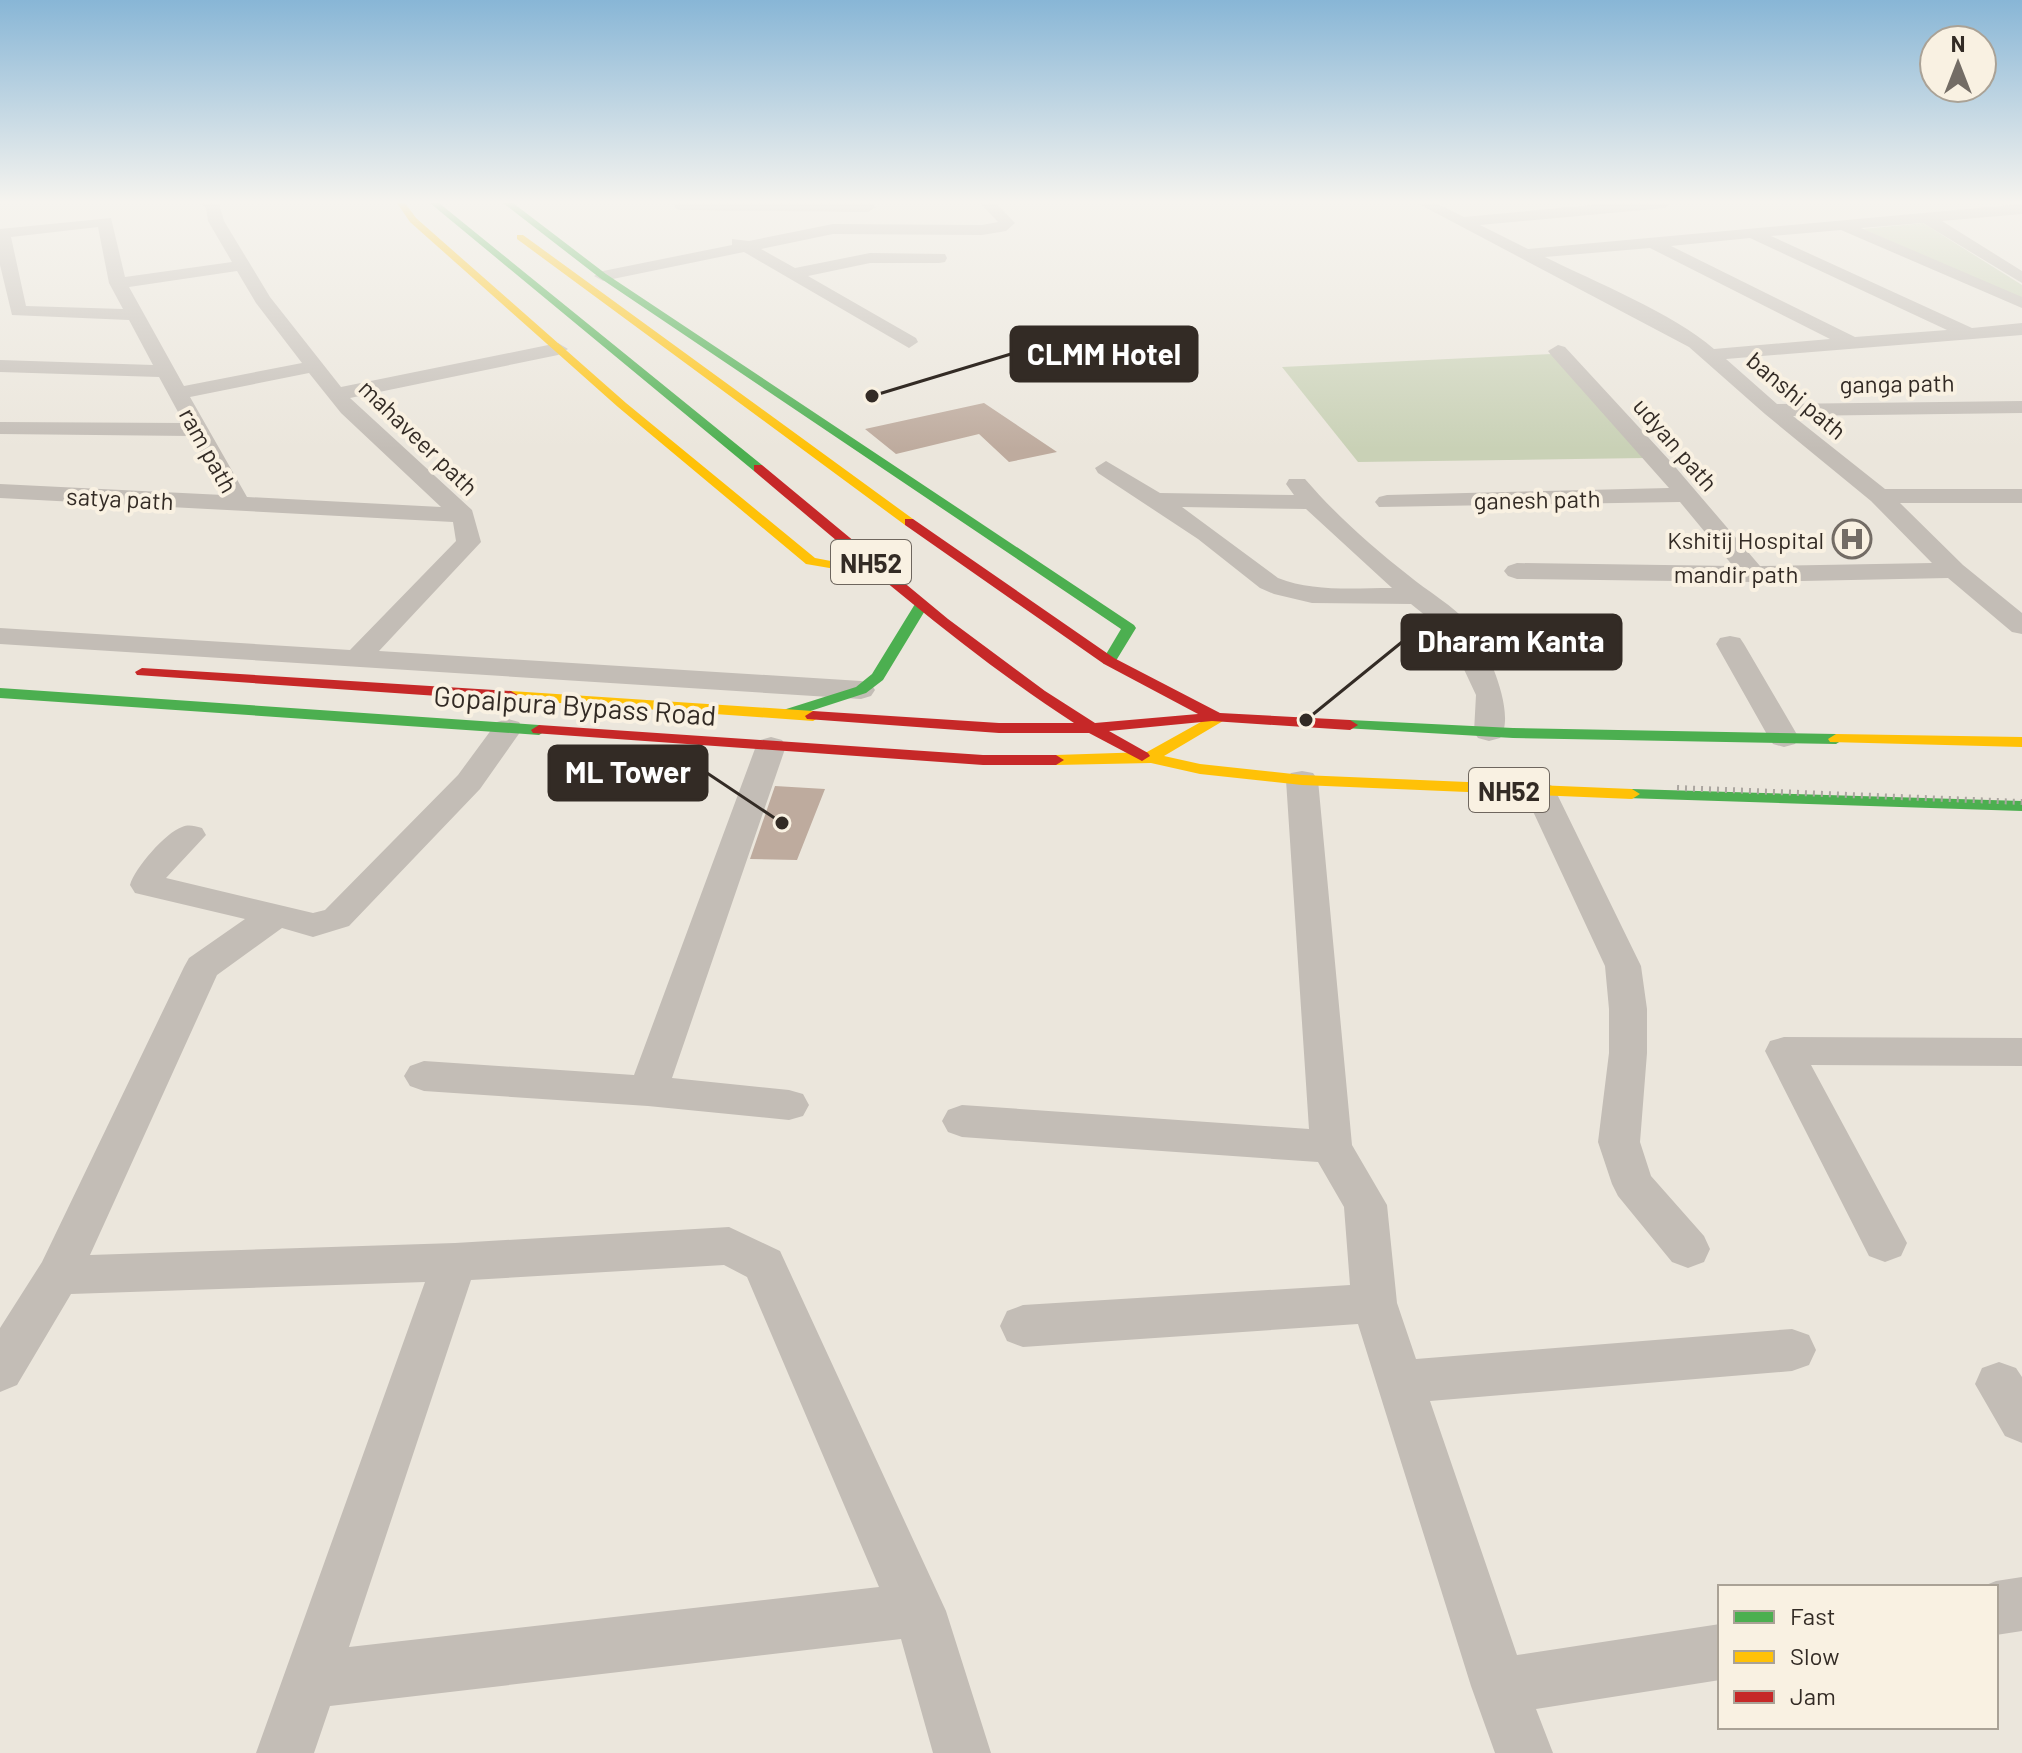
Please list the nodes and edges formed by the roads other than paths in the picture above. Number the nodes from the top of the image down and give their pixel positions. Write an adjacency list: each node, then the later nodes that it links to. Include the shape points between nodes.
1 (6, 285): 14 (street)
2 (119, 285): 15 (street, ram path)
3 (254, 285): 24 (street, mahaveer path)
4 (486, 285): 20 (main road)
5 (535, 285): 44 (main road, NH52)
6 (585, 285): 51 (main road, NH52, via 777,428)
7 (616, 285): 51 (main road, via 1129,628)
8 (810, 285): 18 (street)
9 (1588, 285): 22 (street, banshi path)
10 (1736, 285): 19 (street)
11 (1865, 285): 17 (street)
12 (1980, 285): 13 (street)
13 (2022, 303)
14 (9, 311): 15 (street)
15 (135, 315): 25 (street, ram path)
16 (2020, 330): 17 (street)
17 (1969, 332): 19 (street)
18 (909, 342)
19 (1850, 342): 22 (street)
20 (558, 349): 27 (street); 44 (main road, via 811,561)
21 (1558, 351): 34 (street, udyan path)
22 (1710, 355): 29 (street, banshi path)
23 (0, 366): 25 (street)
24 (314, 366): 26 (street); 27 (street, mahaveer path)
25 (166, 371): 26 (street, ram path)
26 (178, 393): 31 (street, ram path)
27 (337, 394): 40 (street, mahaveer path)
28 (2022, 407): 29 (street, ganga path)
29 (1772, 410): 35 (street, banshi path)
30 (0, 428): 31 (street)
31 (198, 430): 39 (street, ram path)
32 (1106, 468): 37 (street)
33 (0, 491): 39 (street, satya path)
34 (1687, 495): 38 (street, ganesh path); 43 (street, udyan path)
35 (1879, 496): 36 (street); 41 (street, banshi path)
36 (2022, 496)
37 (1155, 500): 45 (street, via 1283,589 1312,595); 45 (street, via 1305,493)
38 (1387, 502)
39 (239, 504): 40 (street, ram path)
40 (464, 515): 50 (street, mahaveer path, via 469,542)
41 (1954, 570): 43 (street, mandir path); 47 (street, banshi path)
42 (1517, 571): 43 (street, mandir path)
43 (1753, 574)
44 (889, 576): 46 (main road, NH52)
45 (1419, 596): 59 (street, via 1459,629 1490,695)
46 (922, 604): 53 (main road, via 878,677); 58 (main road, NH52)
47 (2016, 614)
48 (0, 636): 50 (street)
49 (1730, 644): 60 (street)
50 (357, 658): 53 (street)
51 (1109, 661): 56 (main road, NH52)
52 (128, 671): 55 (main road, Gopalpura Bypass Road)
53 (861, 690): 55 (main road)
54 (0, 693): 57 (main road, Gopalpura Bypass Road)
55 (786, 714): 58 (main road, Gopalpura Bypass Road, via 999,728)
56 (1217, 718): 58 (main road, Gopalpura Bypass Road); 59 (main road, NH52); 63 (main road)
57 (508, 728): 62 (main road, Gopalpura Bypass Road); 68 (street, via 469,782 337,918 313,925)
58 (1088, 728): 63 (main road, NH52)
59 (1489, 732): 60 (main road, NH52)
60 (1784, 738): 61 (main road, NH52)
61 (2022, 742)
62 (771, 746): 63 (main road, Gopalpura Bypass Road, via 983,760); 71 (street)
63 (1147, 759): 64 (main road, NH52)
64 (1302, 780): 65 (main road, NH52); 74 (street)
65 (1540, 792): 66 (main road, NH52); 76 (street, via 1623,966 1628,1053 1619,1142 1633,1184)
66 (2022, 806)
67 (190, 835): 68 (street, via 150,874 147,885)
68 (276, 915): 78 (street, via 202,967)
69 (2022, 1052): 75 (street, via 1784,1051)
70 (424, 1076): 71 (street)
71 (648, 1091): 72 (street)
72 (789, 1105)
73 (962, 1121): 74 (street)
74 (1331, 1147): 79 (street, via 1365,1205)
75 (1885, 1243)
76 (1688, 1249)
77 (455, 1262): 78 (street); 86 (street, via 729,1246 764,1264); 88 (street)
78 (58, 1275): 82 (street)
79 (1374, 1303): 80 (street); 83 (street)
80 (1023, 1326)
81 (1792, 1350): 83 (street)
82 (0, 1370)
83 (1400, 1382): 89 (street)
84 (2022, 1604): 85 (street)
85 (1998, 1608)
86 (917, 1610): 88 (street); 91 (street)
87 (1718, 1652): 89 (street)
88 (310, 1680): 90 (street)
89 (1499, 1686): 92 (street)
90 (285, 1753)
91 (962, 1753)
92 (1524, 1753)

